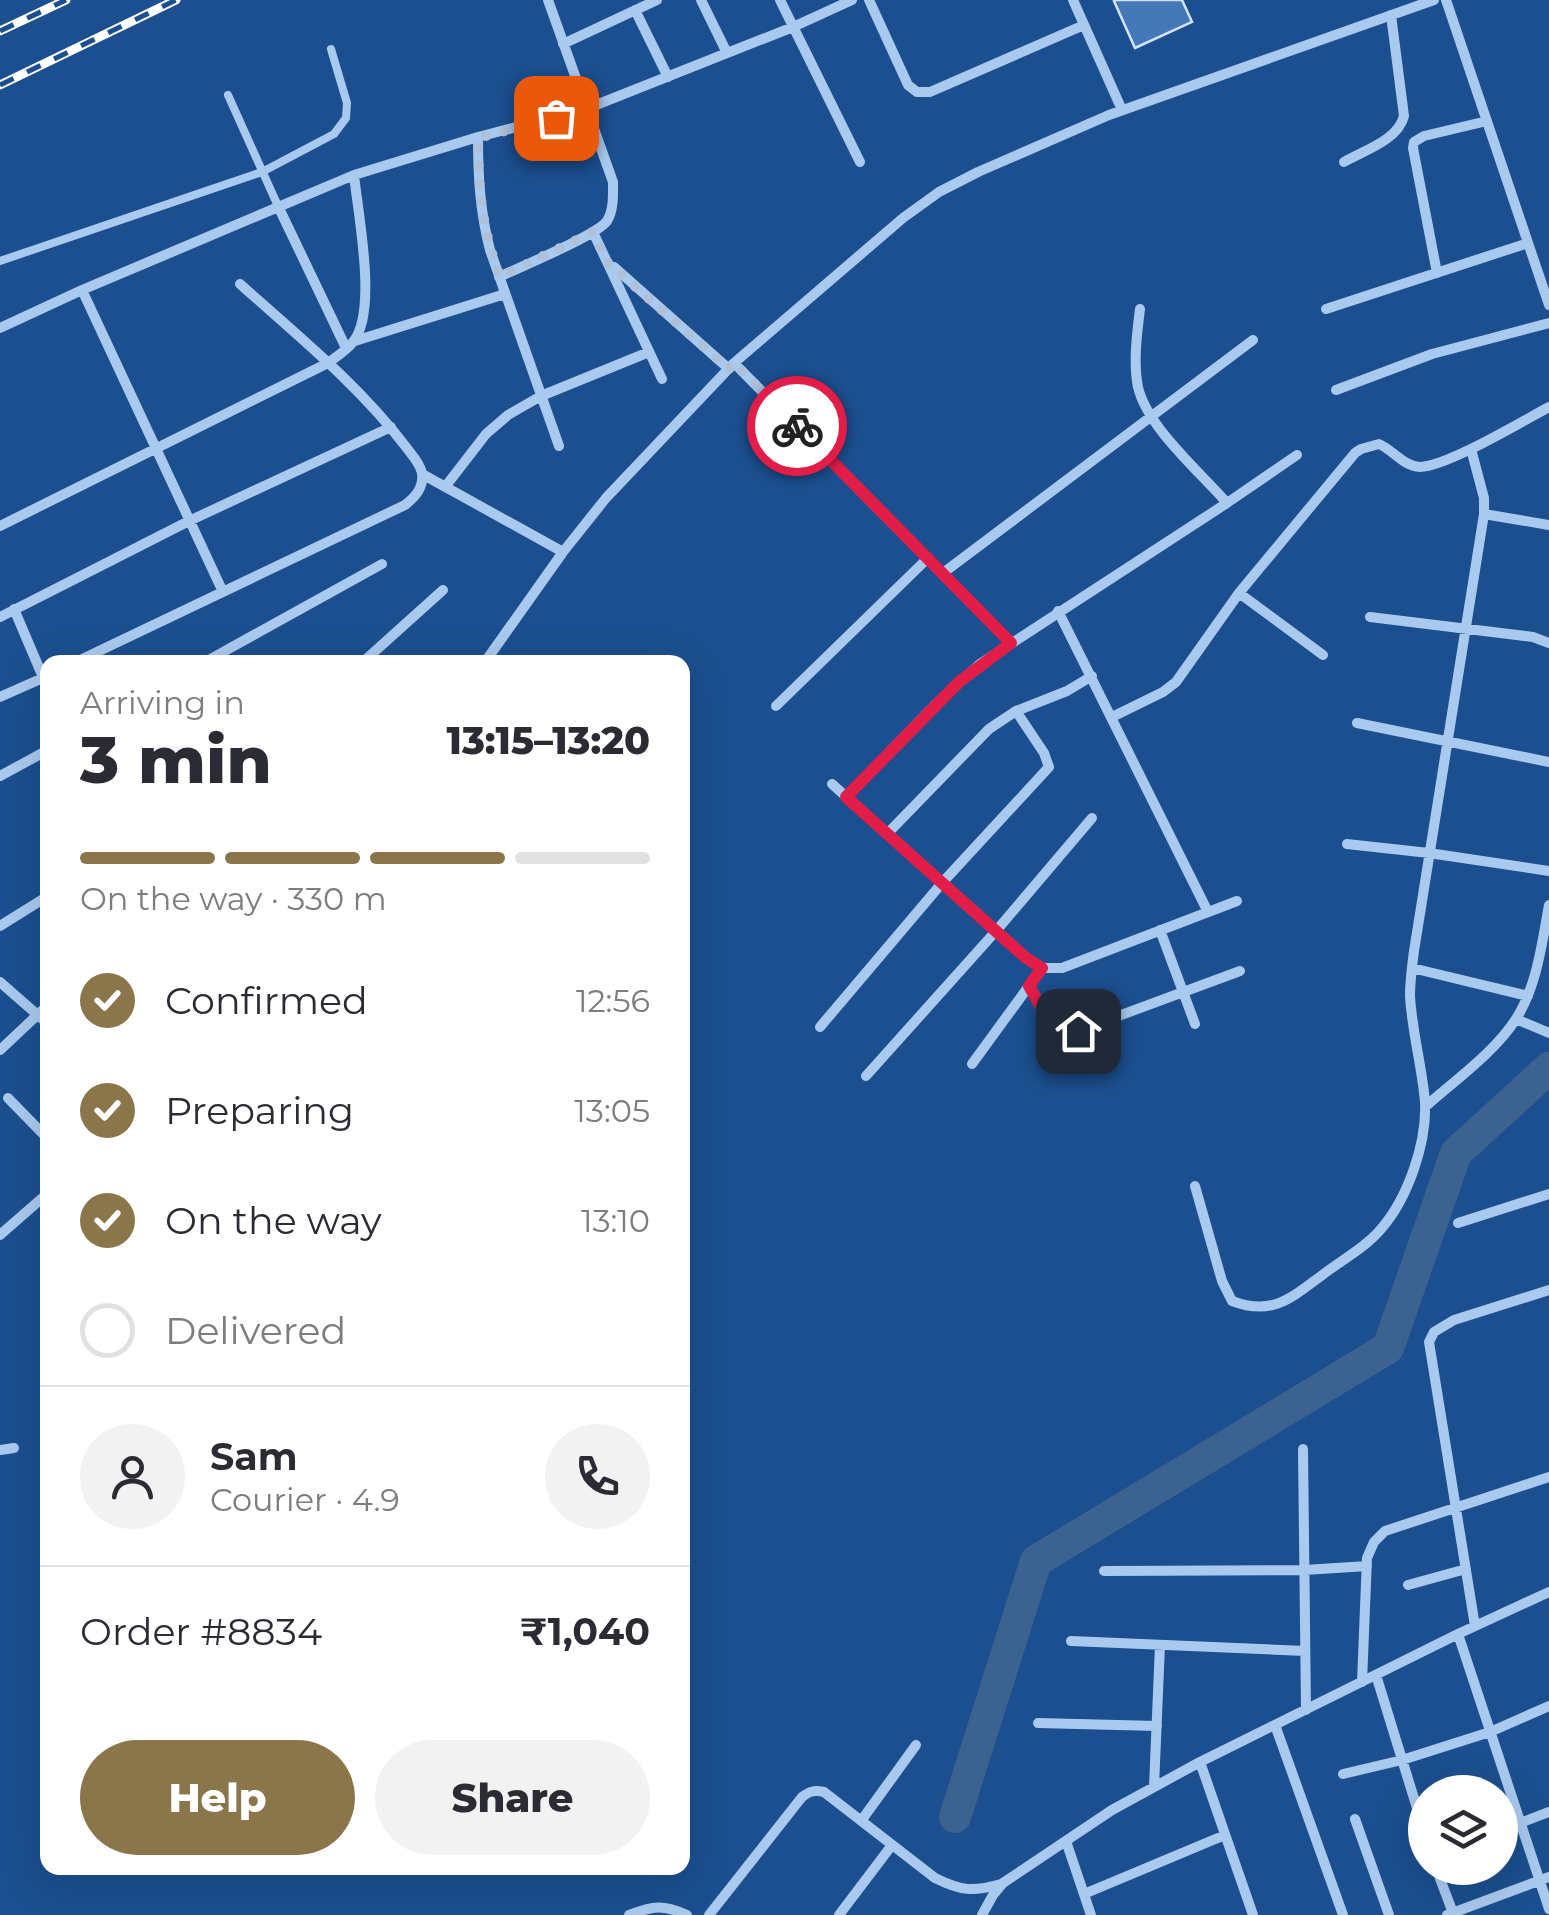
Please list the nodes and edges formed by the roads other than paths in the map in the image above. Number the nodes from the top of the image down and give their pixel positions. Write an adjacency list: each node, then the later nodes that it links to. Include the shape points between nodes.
1 (548, 0): 14 (street)
2 (657, 0): 10 (street)
3 (701, 0): 16 (street)
4 (780, 0): 13 (street)
5 (852, 0): 13 (street)
6 (870, 0): 12 (street, via 908,86 917,92)
7 (1073, 0): 12 (street)
8 (1434, 0): 11 (street)
9 (1446, 0): 21 (street)
10 (635, 10): 14 (street); 17 (street)
11 (1392, 15): 20 (street); 24 (street, via 1402,126)
12 (1084, 25): 20 (street)
13 (792, 27): 16 (street); 23 (street)
14 (563, 44): 19 (street)
15 (331, 49): 25 (lane, via 347,104 341,128)
16 (727, 54): 17 (street)
17 (668, 77): 19 (street)
18 (228, 95): 25 (lane)
19 (586, 110): 22 (street); 28 (street, via 613,182 607,221)
20 (1122, 110): 46 (street, via 940,192)
21 (1486, 121): 29 (street); 32 (street, via 1414,142)
22 (478, 138): 26 (street); 33 (street, via 482,218)
23 (860, 162)
24 (1344, 162)
25 (262, 172): 27 (lane); 30 (lane)
26 (354, 176): 27 (street); 43 (street, via 366,289 363,320)
27 (278, 206): 35 (street); 43 (street)
28 (593, 232): 31 (street); 33 (street)
29 (1528, 243): 32 (street); 37 (street)
30 (0, 261)
31 (607, 262): 44 (street); 46 (street)
32 (1436, 273): 39 (street)
33 (500, 277): 36 (street)
34 (240, 284): 45 (street)
35 (82, 290): 41 (street); 54 (street)
36 (505, 294): 43 (street); 49 (street)
37 (1549, 305)
38 (1140, 309): 51 (street, via 1138,384)
39 (1326, 309)
40 (1549, 324): 48 (street, via 1432,354)
41 (0, 328)
42 (1253, 340): 51 (street)
43 (350, 345): 45 (street)
44 (650, 352): 47 (street); 49 (street)
45 (328, 363): 52 (street); 54 (street)
46 (732, 366): 64 (street); 65 (street)
47 (662, 379)
48 (1336, 390)
49 (541, 396): 53 (street); 58 (street, via 497,423)
50 (1549, 406): 55 (street)
51 (1152, 417): 59 (street); 67 (street)
52 (391, 427): 57 (street); 61 (street)
53 (559, 446)
54 (156, 448): 61 (street); 63 (street)
55 (1471, 449): 60 (street); 70 (street, via 1418,467 1379,444 1362,448)
56 (1297, 455): 59 (street)
57 (422, 474): 58 (street); 69 (street, via 416,496 405,505)
58 (445, 487): 64 (street)
59 (1228, 503): 72 (street)
60 (1484, 514): 62 (street); 75 (street)
61 (190, 520): 69 (street); 71 (street)
62 (1549, 525)
63 (0, 526)
64 (562, 552): 81 (street)
65 (928, 558): 67 (street); 87 (street)
66 (382, 564): 79 (street)
67 (943, 574): 76 (street)
68 (444, 590): 80 (street)
69 (223, 592): 78 (street)
70 (1239, 593): 82 (street); 89 (street, via 1176,682)
71 (14, 609): 73 (street); 83 (street)
72 (1058, 611): 76 (street); 84 (street)
73 (0, 617)
74 (1370, 617): 75 (street)
75 (1466, 628): 77 (street); 91 (street)
76 (1011, 643): 96 (street, via 959,682)
77 (1549, 643)
78 (91, 655)
79 (218, 655)
80 (371, 655)
81 (490, 655)
82 (1323, 655)
83 (40, 668)
84 (1092, 676): 88 (street); 89 (street)
85 (40, 683): 86 (street)
86 (0, 698)
87 (776, 706)
88 (1016, 711): 98 (street, via 989,728); 102 (street, via 1049,767)
89 (1112, 717): 106 (street)
90 (1357, 723): 91 (street)
91 (1447, 742): 93 (street); 100 (street)
92 (40, 754): 94 (street)
93 (1549, 762)
94 (0, 776)
95 (832, 784): 96 (street)
96 (846, 797): 98 (street)
97 (1092, 818): 109 (street)
98 (887, 834): 102 (street)
99 (1347, 844): 100 (street)
100 (1429, 852): 101 (street); 111 (street)
101 (1549, 871)
102 (942, 882): 109 (street); 122 (street)
103 (40, 901): 107 (street)
104 (1237, 901): 106 (street)
105 (1549, 906): 116 (street)
106 (1208, 912): 108 (street)
107 (0, 926)
108 (1160, 930): 110 (street, via 1062,968); 115 (street)
109 (996, 931): 110 (street); 126 (street)
110 (1042, 968): 114 (street)
111 (1412, 968): 116 (street); 128 (street, via 1412,1023)
112 (1240, 971): 115 (street)
113 (0, 982): 118 (street)
114 (1029, 986): 115 (street, via 1064,1032); 125 (street)
115 (1184, 992): 121 (street)
116 (1528, 996): 120 (street)
117 (40, 1012): 118 (street)
118 (37, 1015): 119 (street); 124 (street)
119 (40, 1017)
120 (1516, 1019): 123 (street); 128 (street)
121 (1196, 1024)
122 (820, 1027)
123 (1548, 1031)
124 (0, 1050)
125 (972, 1064)
126 (866, 1076)
127 (8, 1098): 129 (street)
128 (1425, 1106): 130 (street, via 1412,1176 1378,1232 1289,1300 1266,1308 1232,1301)
129 (40, 1132)
130 (1194, 1186)
131 (1549, 1194): 133 (street)
132 (40, 1201): 134 (street)
133 (1458, 1223)
134 (0, 1234)
135 (1549, 1290): 140 (street, via 1434,1332 1430,1342)
136 (14, 1448): 138 (street)
137 (1303, 1449): 143 (street)
138 (0, 1450)
139 (1549, 1477): 140 (street)
140 (1456, 1506): 141 (street, via 1384,1531); 142 (street)
141 (1367, 1566): 143 (street); 153 (street)
142 (1466, 1569): 145 (street); 147 (street)
143 (1304, 1570): 144 (street); 151 (street)
144 (1104, 1571)
145 (1408, 1585)
146 (1549, 1592): 147 (street)
147 (1475, 1626): 148 (street)
148 (1458, 1634): 152 (street); 159 (street)
149 (1071, 1641): 150 (street)
150 (1160, 1645): 151 (street); 158 (street)
151 (1305, 1651): 155 (street)
152 (1376, 1675): 153 (street); 161 (street)
153 (1362, 1682): 155 (street)
154 (1549, 1706): 159 (street)
155 (1306, 1710): 157 (street)
156 (1038, 1723): 158 (street)
157 (1276, 1725): 162 (street); 188 (street)
158 (1157, 1726): 166 (street)
159 (1490, 1732): 161 (street); 164 (street)
160 (916, 1744): 170 (street)
161 (1402, 1760): 163 (street); 165 (street)
162 (1200, 1762): 166 (street); 172 (street)
163 (1343, 1774)
164 (1505, 1775)
165 (1408, 1779)
166 (1154, 1787): 173 (street)
167 (1549, 1812): 171 (street)
168 (1518, 1816): 171 (street)
169 (1355, 1818): 189 (street)
170 (861, 1821): 174 (street); 183 (street, via 824,1792 810,1792)
171 (1520, 1823): 175 (street)
172 (1226, 1835): 178 (street); 187 (street)
173 (1066, 1841): 176 (street); 178 (street)
174 (892, 1845): 176 (street, via 952,1887 979,1890); 184 (street)
175 (1544, 1879): 179 (street); 180 (street)
176 (1003, 1883): 185 (street)
177 (1441, 1885): 180 (street)
178 (1084, 1894): 186 (street)
179 (1549, 1909)
180 (1450, 1914)
181 (629, 1915): 182 (street, via 666,1906)
182 (687, 1915)
183 (708, 1915)
184 (838, 1915)
185 (982, 1915)
186 (1090, 1915)
187 (1252, 1915)
188 (1344, 1915)
189 (1389, 1915)

